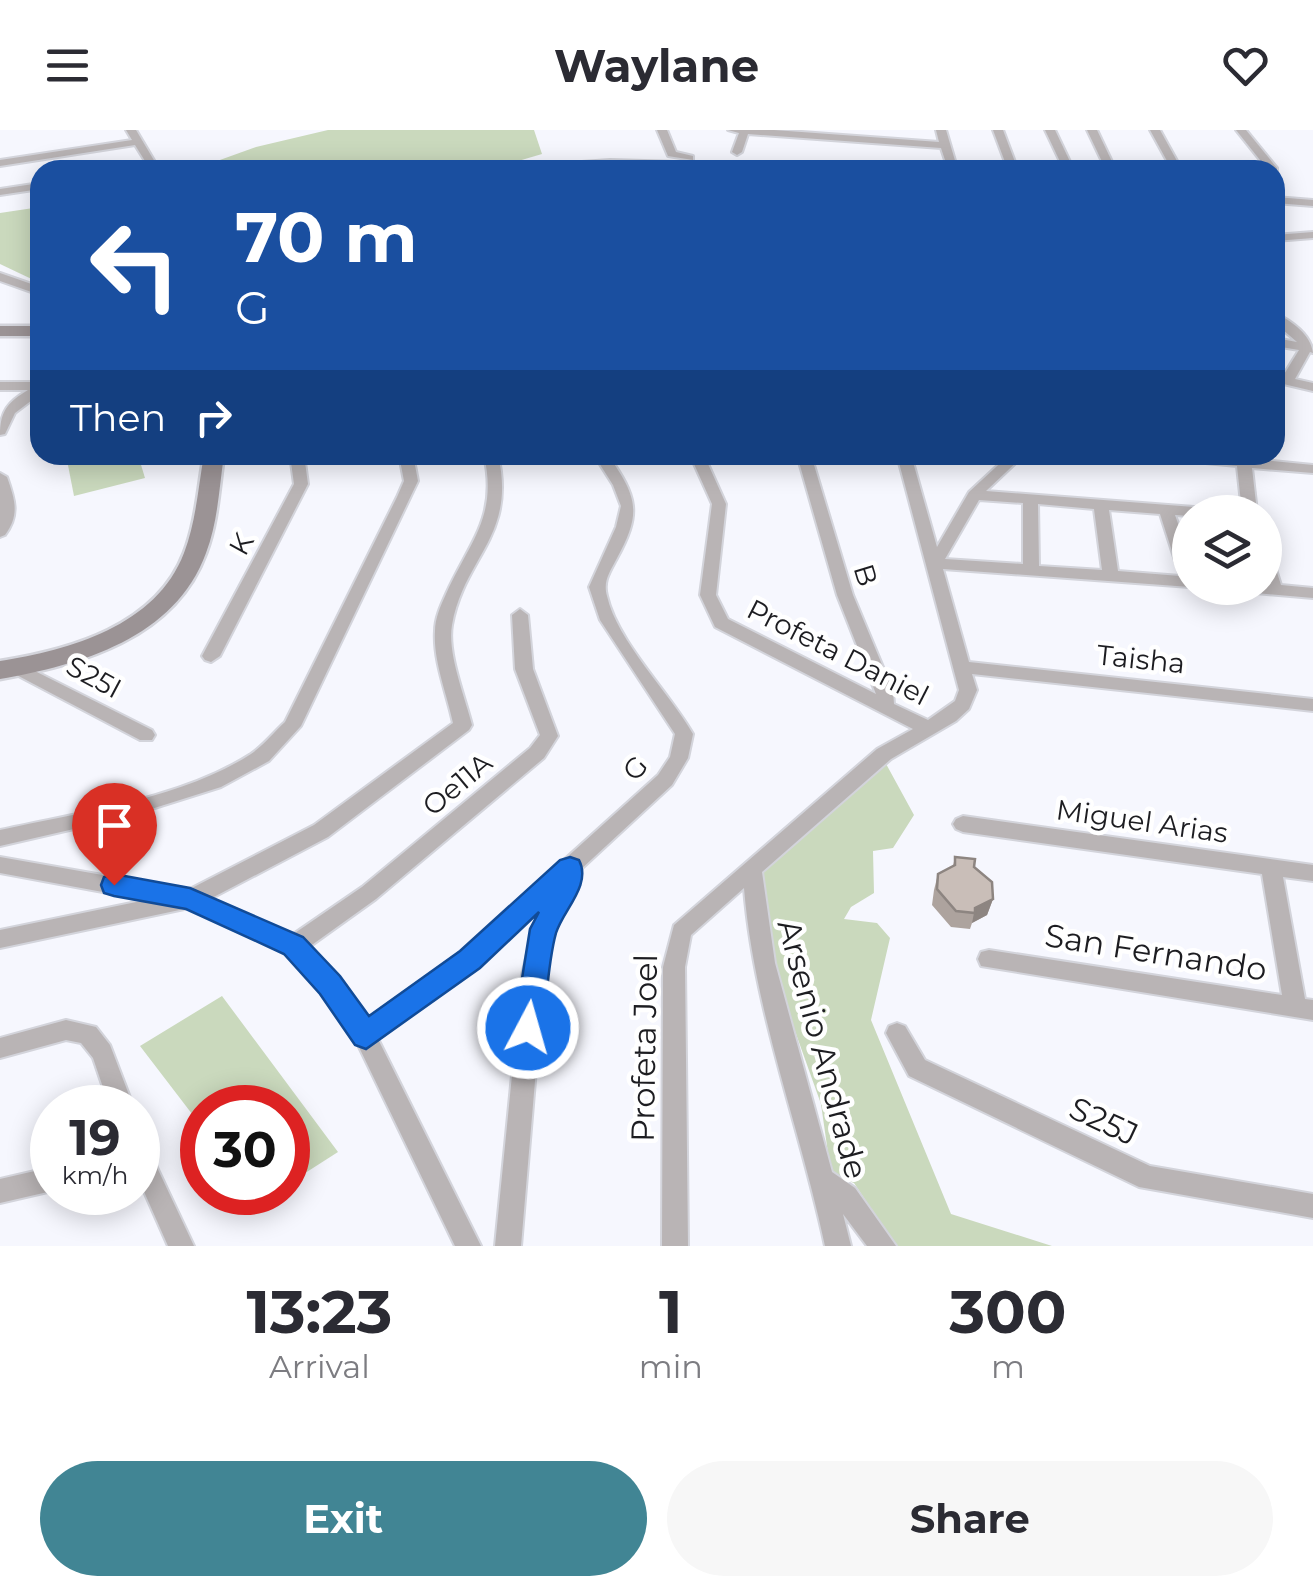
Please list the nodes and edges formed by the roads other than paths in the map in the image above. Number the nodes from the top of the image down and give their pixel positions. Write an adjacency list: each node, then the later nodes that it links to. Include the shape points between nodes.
1 (131, 130): 12 (street)
2 (662, 130): 16 (street, via 674,156)
3 (733, 130): 4 (street)
4 (745, 130): 11 (street); 14 (street)
5 (941, 130): 13 (street)
6 (998, 130): 18 (street)
7 (1050, 130): 19 (street)
8 (1092, 130): 20 (street)
9 (1156, 130): 21 (street)
10 (1241, 130): 22 (street)
11 (833, 138): 13 (street)
12 (137, 142): 15 (street); 23 (street)
13 (945, 145): 17 (street)
14 (738, 152)
15 (149, 160)
16 (705, 160)
17 (950, 160)
18 (1009, 160)
19 (1064, 160)
20 (1107, 160)
21 (1172, 160)
22 (1265, 160)
23 (0, 164)
24 (30, 188): 25 (street)
25 (0, 192)
26 (1285, 201): 27 (street)
27 (1313, 203)
28 (1313, 234): 29 (street)
29 (1285, 237)
30 (0, 277): 31 (street)
31 (30, 288)
32 (1285, 325): 35 (street)
33 (30, 330): 34 (street)
34 (0, 331)
35 (1309, 349): 36 (street)
36 (1285, 375)
37 (1285, 380): 39 (street)
38 (0, 386): 40 (street)
39 (1313, 387)
40 (30, 388)
41 (30, 394): 42 (street, via 4,416)
42 (0, 430)
43 (212, 465): 73 (street, via 198,544 173,591 108,640)
44 (299, 465): 71 (street, K, via 302,484)
45 (411, 465): 79 (street, via 404,497 292,726 262,756 221,780)
46 (495, 465): 85 (street, via 500,478 487,535 442,630 463,725 321,831)
47 (607, 465): 82 (street, G, via 630,505 597,586 600,602 684,734 680,758 665,780)
48 (701, 465): 75 (street, Profeta Daniel, via 719,504 708,595 722,623)
49 (807, 465): 75 (street, B)
50 (907, 465): 64 (street)
51 (1006, 465): 56 (street)
52 (1244, 465): 57 (street)
53 (1285, 465): 54 (street)
54 (1313, 469)
55 (0, 477): 63 (street, via 10,510)
56 (974, 495): 58 (street); 64 (street)
57 (1247, 495)
58 (1030, 500): 59 (street); 65 (street)
59 (1101, 505): 60 (street); 66 (street)
60 (1166, 510): 61 (street); 62 (street)
61 (1172, 510)
62 (1172, 528)
63 (0, 532)
64 (935, 563): 65 (street); 72 (street)
65 (1031, 568): 66 (street)
66 (1111, 575): 67 (street)
67 (1172, 580)
68 (1282, 591): 69 (street)
69 (1313, 593)
70 (520, 614): 87 (street, Oe11A, via 524,669 549,736 384,880)
71 (212, 656)
72 (963, 666): 74 (street, Taisha); 76 (street, via 963,704)
73 (8, 669): 77 (street, S25I)
74 (1313, 704)
75 (886, 707): 76 (street, Profeta Daniel)
76 (927, 728): 83 (street, Profeta Joel, via 884,754)
77 (146, 734)
78 (963, 824): 81 (street, Miguel Arias)
79 (0, 838)
80 (0, 864): 85 (street)
81 (1271, 866): 84 (street, Miguel Arias); 89 (street)
82 (570, 867): 91 (street, G, via 470,959); 101 (street, via 564,894 543,929 534,975)
83 (752, 867): 94 (street, Arsenio Andrade, via 764,978); 102 (street, Profeta Joel, via 693,918 676,947)
84 (1313, 873)
85 (190, 899): 86 (street); 87 (street)
86 (0, 939)
87 (294, 946): 91 (street)
88 (989, 959): 89 (street, San Fernando)
89 (1304, 1008)
90 (897, 1034): 98 (street, S25J, via 917,1068 1148,1178)
91 (366, 1036): 100 (street)
92 (0, 1048): 93 (street, via 66,1030 88,1034)
93 (114, 1085)
94 (825, 1181): 103 (street, Arsenio Andrade); 104 (street, via 846,1197)
95 (30, 1184): 96 (street)
96 (0, 1192)
97 (160, 1203): 99 (street)
98 (1313, 1206)
99 (181, 1246)
100 (468, 1246)
101 (508, 1246)
102 (675, 1246)
103 (838, 1246)
104 (882, 1246)

